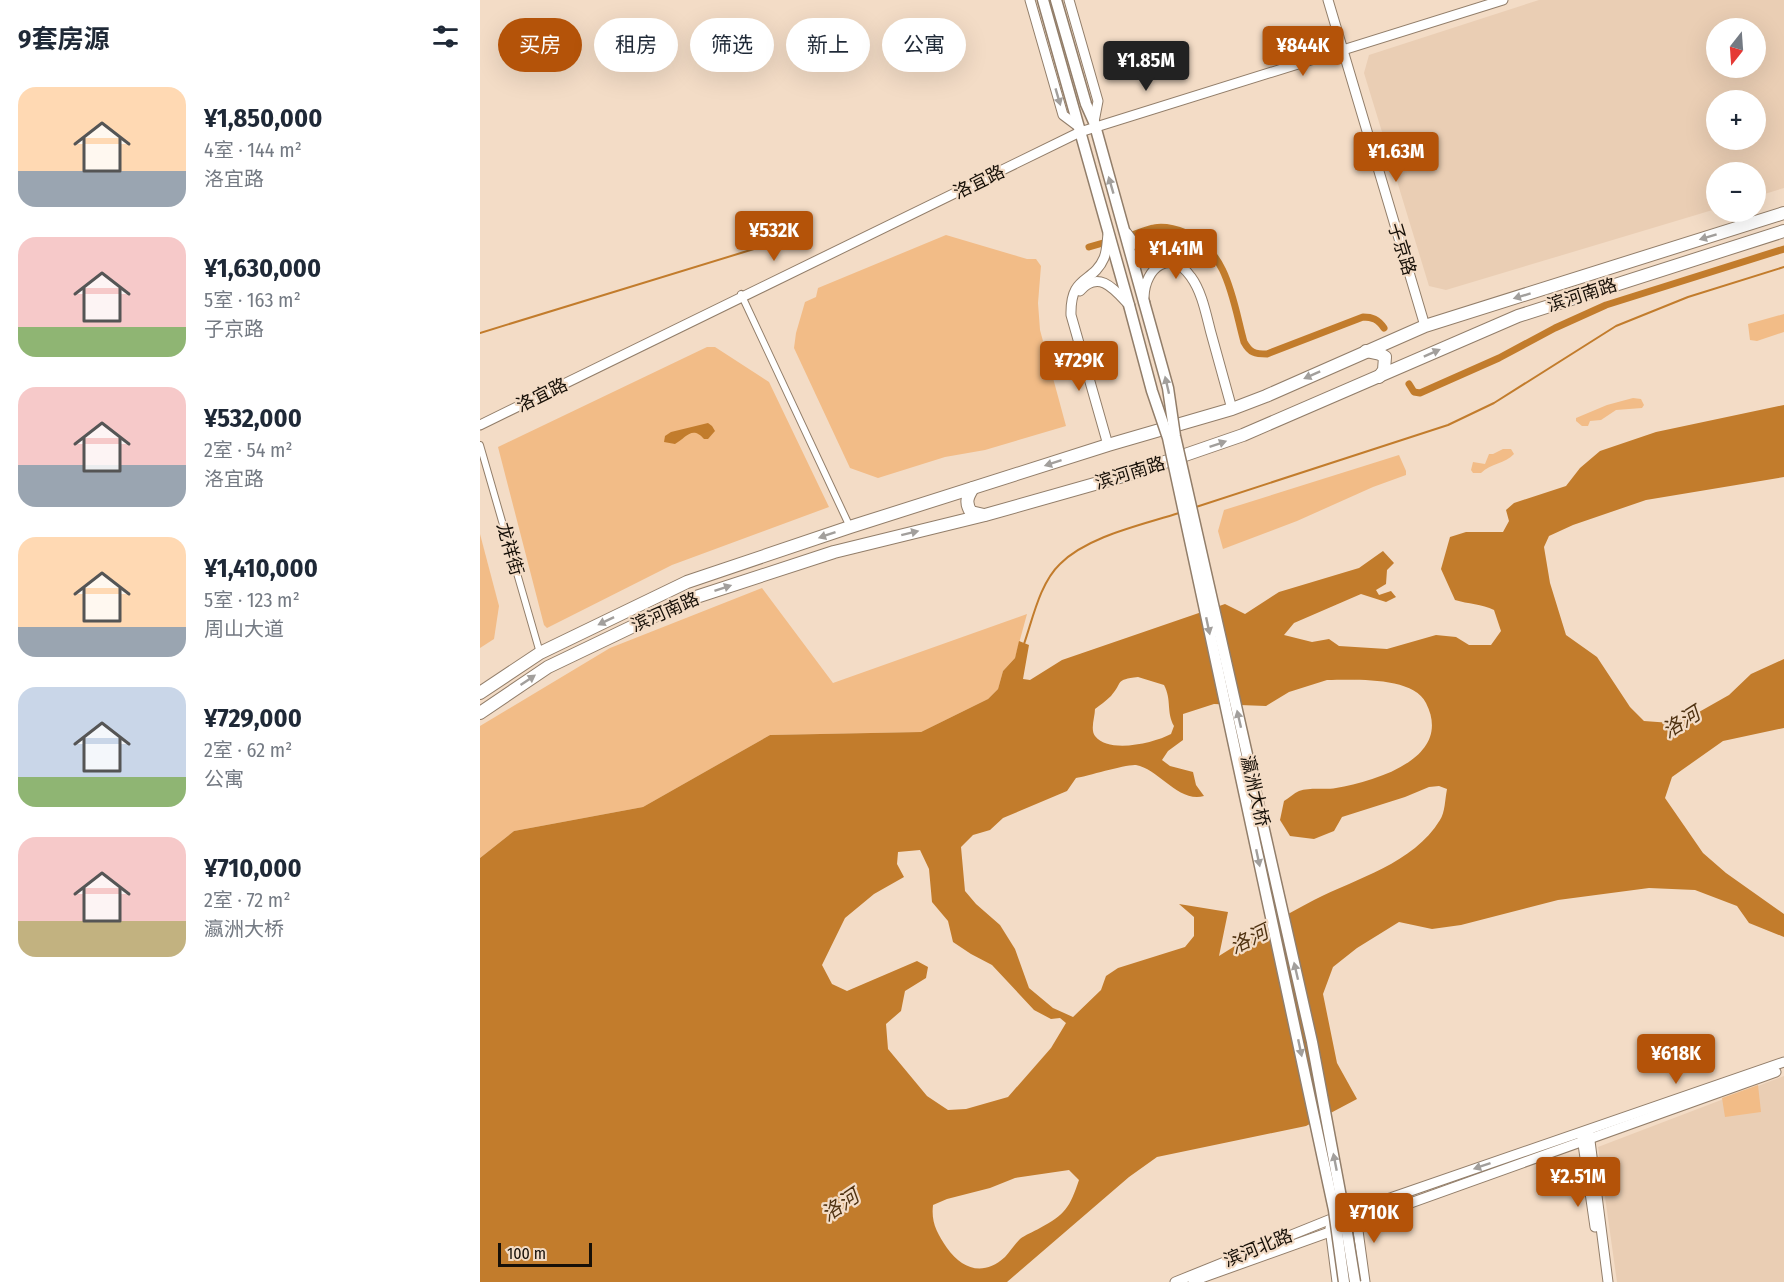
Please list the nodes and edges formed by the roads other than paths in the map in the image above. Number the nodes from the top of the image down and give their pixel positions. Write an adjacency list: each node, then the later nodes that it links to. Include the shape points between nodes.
1 (1030, 0): 10 (street, one-way to 10, via 1063,115)
2 (1043, 0): 10 (main road, 瀛洲大桥)
3 (1056, 0): 9 (main road, 瀛洲大桥)
4 (1069, 0): 9 (street, via 1098,100)
5 (1328, 0): 8 (street, 子京路)
6 (1488, 0): 8 (street, 洛宜路)
7 (1503, 0): 8 (street, 洛宜路)
8 (1342, 49): 9 (street, 洛宜路); 19 (street, 子京路)
9 (1094, 124): 10 (street, 洛宜路); 12 (main road, 瀛洲大桥, one-way to 9)
10 (1080, 130): 13 (main road, 瀛洲大桥); 15 (street, 洛宜路)
11 (1784, 213): 19 (highway, 滨河南路, one-way to 19)
12 (1122, 224): 16 (main road, 瀛洲大桥); 18 (street, via 1135,246 1144,252 1176,259 1189,267 1199,280)
13 (1109, 229): 17 (main road, 瀛洲大桥); 20 (street, via 1104,260 1074,291 1071,315)
14 (1784, 231): 22 (highway, 滨河南路, one-way to 14, via 1518,316)
15 (742, 296): 24 (street, 洛宜路); 25 (street, 洛宜路); 30 (street)
16 (1144, 302): 18 (street, via 1144,286 1154,267 1173,263 1192,278); 45 (main road, 瀛洲大桥, one-way to 16, bridge, via 1312,1042 1168,388)
17 (1129, 304): 20 (street, via 1111,286 1086,284 1077,298); 44 (main road, 瀛洲大桥, one-way to 44, bridge, via 1168,438 1332,1198)
18 (1205, 309): 23 (street)
19 (1425, 326): 21 (highway, 滨河南路)
20 (1077, 331): 27 (street)
21 (1365, 351): 22 (highway, via 1385,357); 23 (highway, 滨河南路, one-way to 23)
22 (1379, 377): 29 (highway, 滨河南路, one-way to 22, via 1130,474 1243,435)
23 (1232, 408): 27 (highway, 滨河南路)
24 (480, 420)
25 (480, 425)
26 (480, 445): 31 (street, 龙祥街)
27 (1108, 445): 28 (highway, 滨河南路, one-way to 28)
28 (973, 488): 29 (highway, via 967,506 971,512); 30 (highway, 滨河南路)
29 (985, 515): 33 (highway, 滨河南路, one-way to 29, via 548,667 690,599 834,552)
30 (850, 527): 31 (highway, 滨河南路, one-way to 31, via 687,582)
31 (540, 653): 32 (highway, 滨河南路)
32 (480, 693)
33 (480, 713)
34 (1784, 1062): 36 (street, 滨河北路)
35 (1784, 1069): 36 (street, 滨河北路)
36 (1586, 1135): 37 (street, 滨河北路, one-way to 37); 39 (street, 滨河北路); 47 (street); 48 (street)
37 (1356, 1210): 38 (street, 滨河北路); 39 (street)
38 (1329, 1220): 40 (street); 41 (street, 滨河北路)
39 (1357, 1222): 40 (street, 滨河北路); 46 (street)
40 (1330, 1232): 42 (street, 滨河北路); 43 (street)
41 (1175, 1282)
42 (1191, 1282)
43 (1337, 1282)
44 (1344, 1282)
45 (1355, 1282)
46 (1365, 1282)
47 (1602, 1282)
48 (1608, 1282)

